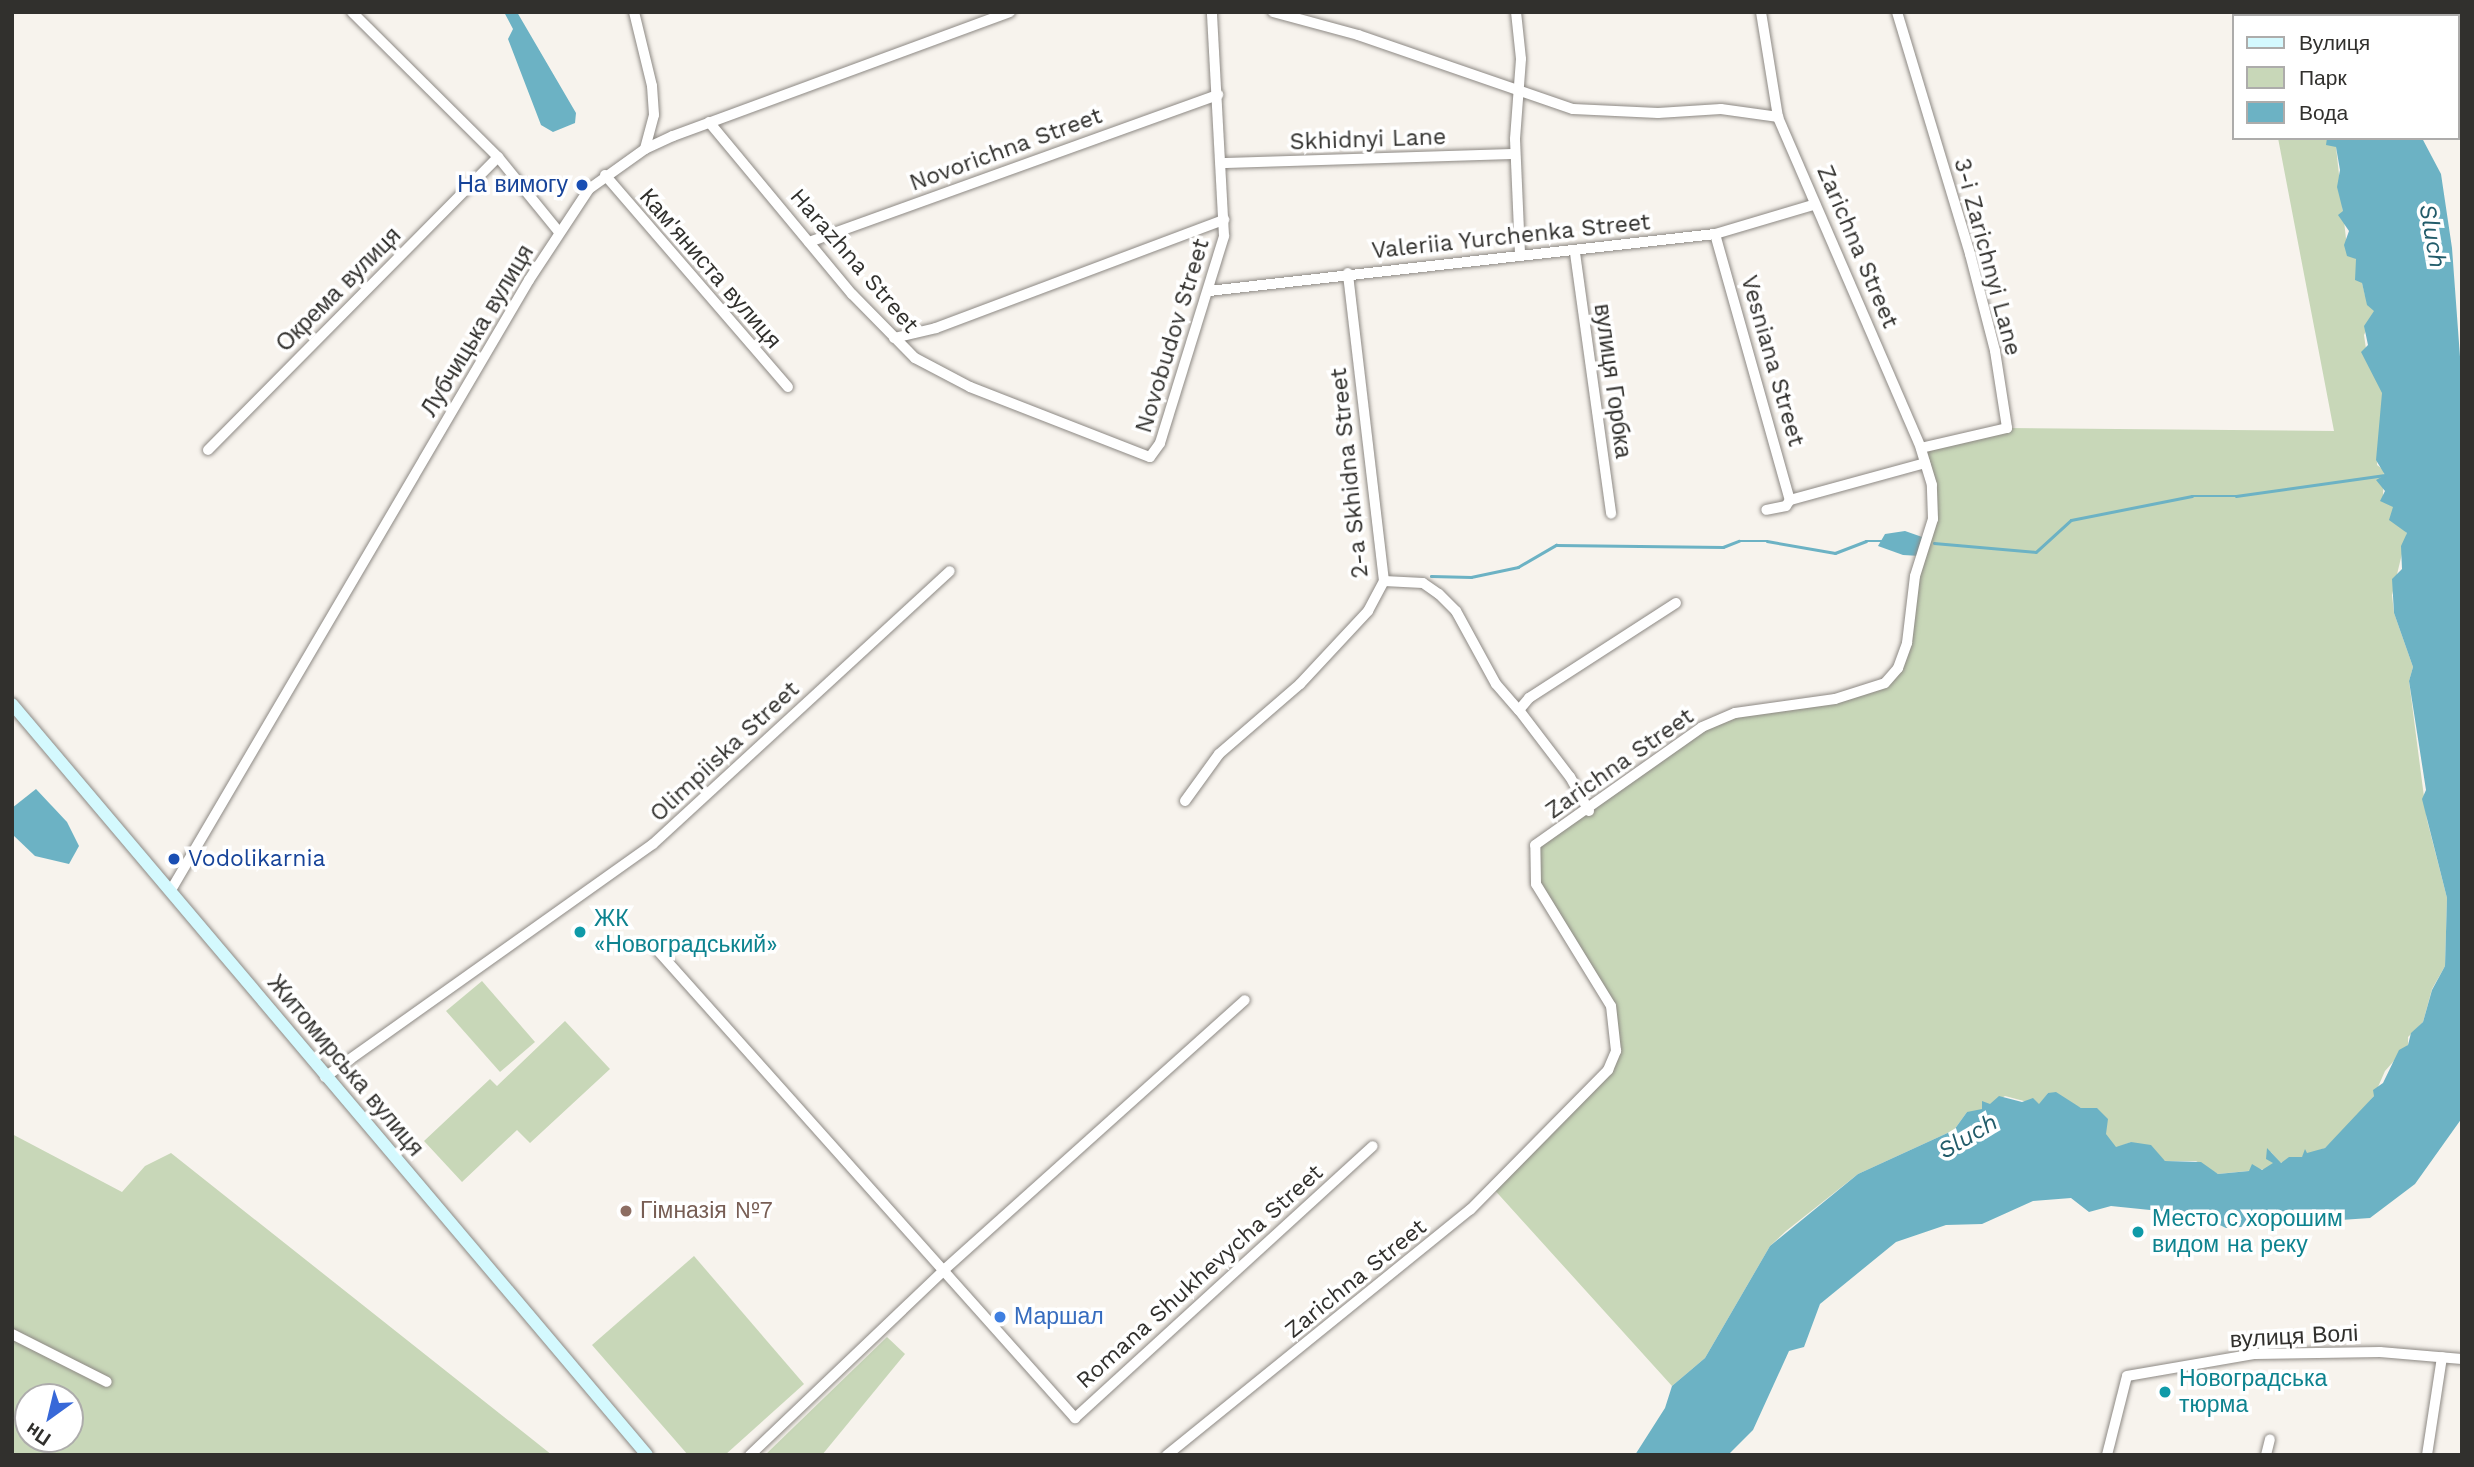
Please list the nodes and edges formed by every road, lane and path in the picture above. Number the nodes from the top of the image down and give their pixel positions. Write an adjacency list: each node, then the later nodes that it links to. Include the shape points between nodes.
1 (352, 12): 15 (street)
2 (634, 12): 13 (street, via 652,86 654,115)
3 (1010, 12): 12 (street, Лубчицька вулиця)
4 (1212, 12): 10 (street, Novobudov Street)
5 (1273, 12): 9 (street, via 1358,35)
6 (1516, 12): 9 (street, via 1521,59)
7 (1761, 12): 11 (street, Zarichna Street)
8 (1897, 12): 29 (street, 3-i Zarichnyi Lane, via 1970,254 1995,351 2007,428)
9 (1518, 93): 11 (street, via 1573,109 1607,113 1721,109); 14 (street)
10 (1218, 95): 16 (street, Novobudov Street); 22 (street, Novorichna Street)
11 (1778, 117): 18 (street, Zarichna Street)
12 (709, 122): 13 (street, Лубчицька вулиця); 22 (street, Harazhna Street)
13 (645, 149): 17 (street, Лубчицька вулиця)
14 (1515, 154): 16 (street, Skhidnyi Lane); 24 (street)
15 (498, 157): 20 (street); 30 (street, Окрема вулиця)
16 (1223, 163): 19 (street, Novobudov Street)
17 (605, 175): 20 (street, Лубчицька вулиця); 28 (street, Кам'яниста вулиця)
18 (1813, 205): 21 (street, Valeriia Yurchenka Street); 29 (street, Zarichna Street)
19 (1224, 220): 26 (street, Novobudov Street); 27 (street, via 936,328)
20 (559, 232): 43 (street, Лубчицька вулиця)
21 (1715, 234): 23 (street, Valeriia Yurchenka Street); 33 (street, Vesniana Street)
22 (809, 242): 27 (street, Harazhna Street)
23 (1575, 253): 24 (street, Valeriia Yurchenka Street); 35 (street, вулиця Горбка)
24 (1520, 255): 25 (street, Valeriia Yurchenka Street)
25 (1348, 273): 26 (street, Valeriia Yurchenka Street); 37 (street, 2-a Skhidna Street)
26 (1209, 291): 31 (street, Novobudov Street, via 1190,338 1160,443)
27 (894, 338): 31 (street, Harazhna Street, via 941,375)
28 (788, 387)
29 (1921, 448): 32 (street, Zarichna Street)
30 (208, 450)
31 (1150, 457)
32 (1925, 463): 33 (street); 42 (street, Zarichna Street, via 1933,519 1915,576 1907,643 1898,668 1885,683 1819,703 1724,717 1648,763)
33 (1790, 500): 34 (street, via 1786,506)
34 (1766, 510)
35 (1611, 514)
36 (950, 570): 46 (street, Olimpiiska Street, via 653,844)
37 (1384, 581): 40 (street, via 1423,583 1439,594 1456,611 1496,684); 41 (street, 2-a Skhidna Street, via 1368,611 1300,684 1219,754)
38 (1676, 603): 40 (street, via 1529,698)
39 (12, 704): 43 (main road, Житомирська вулиця)
40 (1519, 710): 42 (street, via 1570,777)
41 (1185, 801)
42 (1589, 811): 56 (street, Zarichna Street, via 1535,845 1536,884 1611,1006 1616,1051 1608,1070 1470,1210)
43 (171, 890): 46 (main road, Житомирська вулиця)
44 (659, 952): 48 (street, Romana Shukhevycha Street)
45 (1245, 1000): 48 (street)
46 (325, 1077): 54 (main road, Житомирська вулиця)
47 (1373, 1146): 48 (street, Romana Shukhevycha Street, via 1075,1418)
48 (944, 1270): 55 (street)
49 (12, 1334): 52 (street)
50 (2442, 1357): 51 (street, вулиця Волі); 57 (street, вулиця Волі, via 2381,1352 2255,1354 2127,1376); 59 (street)
51 (2462, 1359)
52 (107, 1382)
53 (2270, 1439): 58 (street)
54 (647, 1455)
55 (750, 1455)
56 (1167, 1455)
57 (2107, 1455)
58 (2266, 1455)
59 (2427, 1455)

